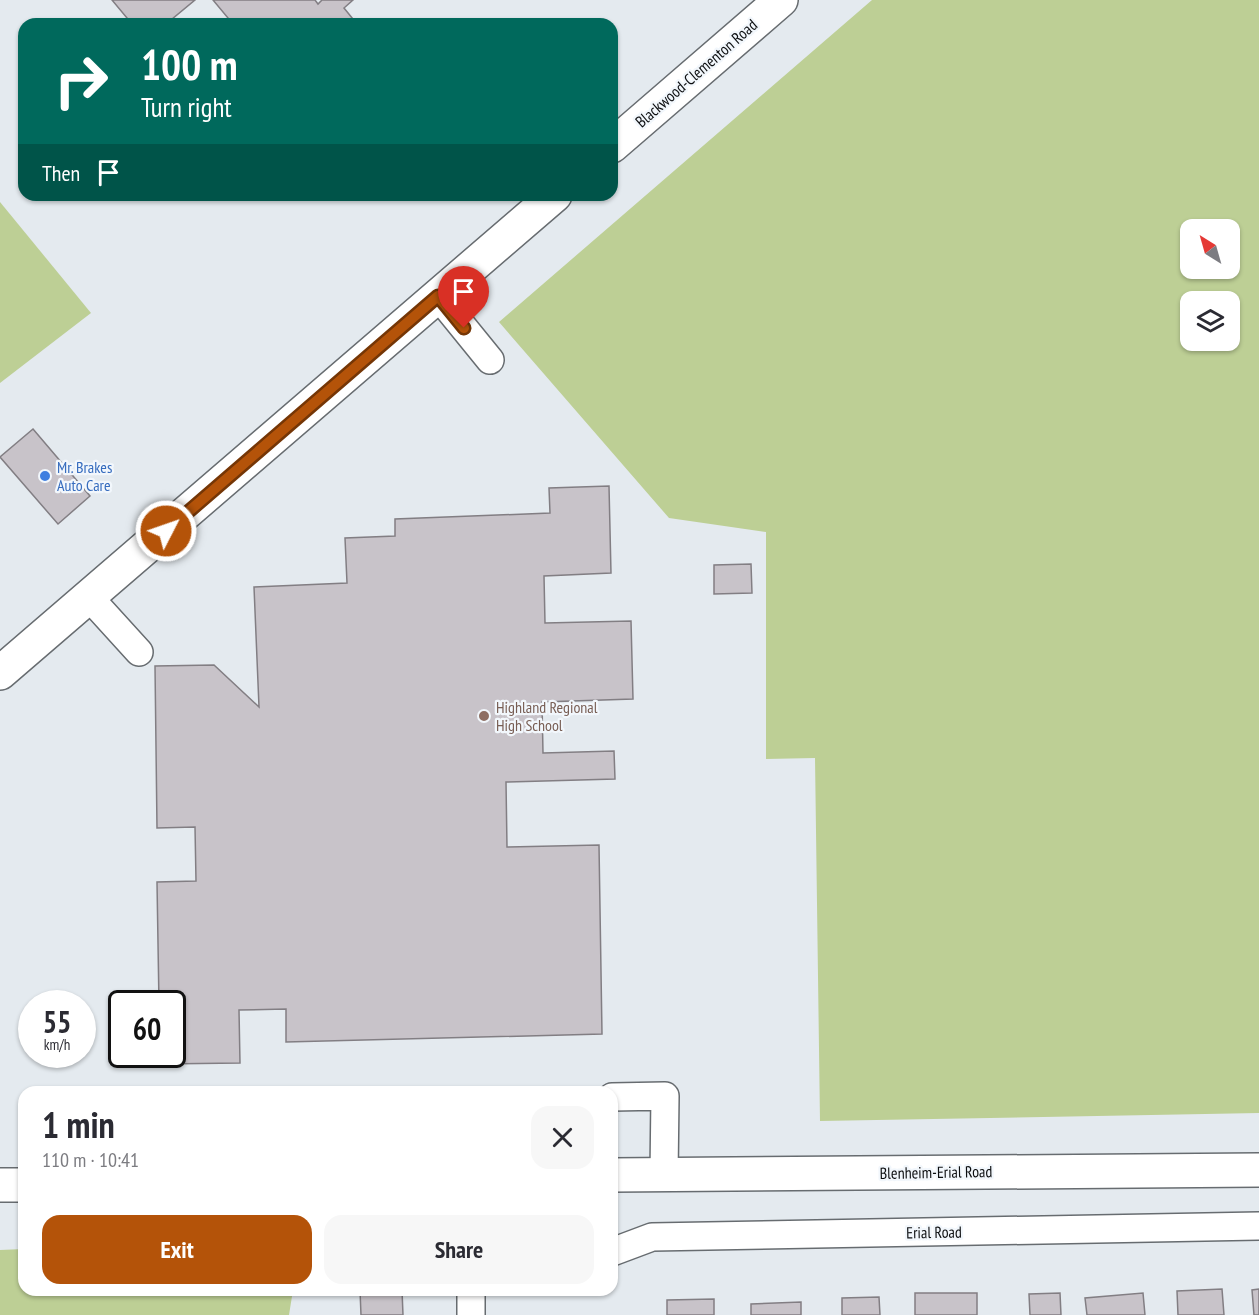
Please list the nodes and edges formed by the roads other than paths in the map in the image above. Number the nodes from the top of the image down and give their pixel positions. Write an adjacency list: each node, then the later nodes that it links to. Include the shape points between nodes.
1 (781, 0): 2 (main road, Blackwood-Clementon Road)
2 (618, 141)
3 (548, 201): 4 (main road)
4 (438, 296): 5 (street); 6 (main road)
5 (490, 360)
6 (89, 597): 7 (street); 8 (main road)
7 (139, 652)
8 (0, 673)
9 (618, 1097): 12 (street, via 665,1096)
10 (1259, 1170): 12 (main road, Blenheim-Erial Road)
11 (618, 1175): 12 (main road, Blenheim-Erial Road)
12 (664, 1175)
13 (0, 1185): 14 (main road)
14 (18, 1185)
15 (1259, 1226): 16 (street, Erial Road, via 652,1237)
16 (618, 1250)
17 (471, 1296): 18 (street)
18 (471, 1315)

